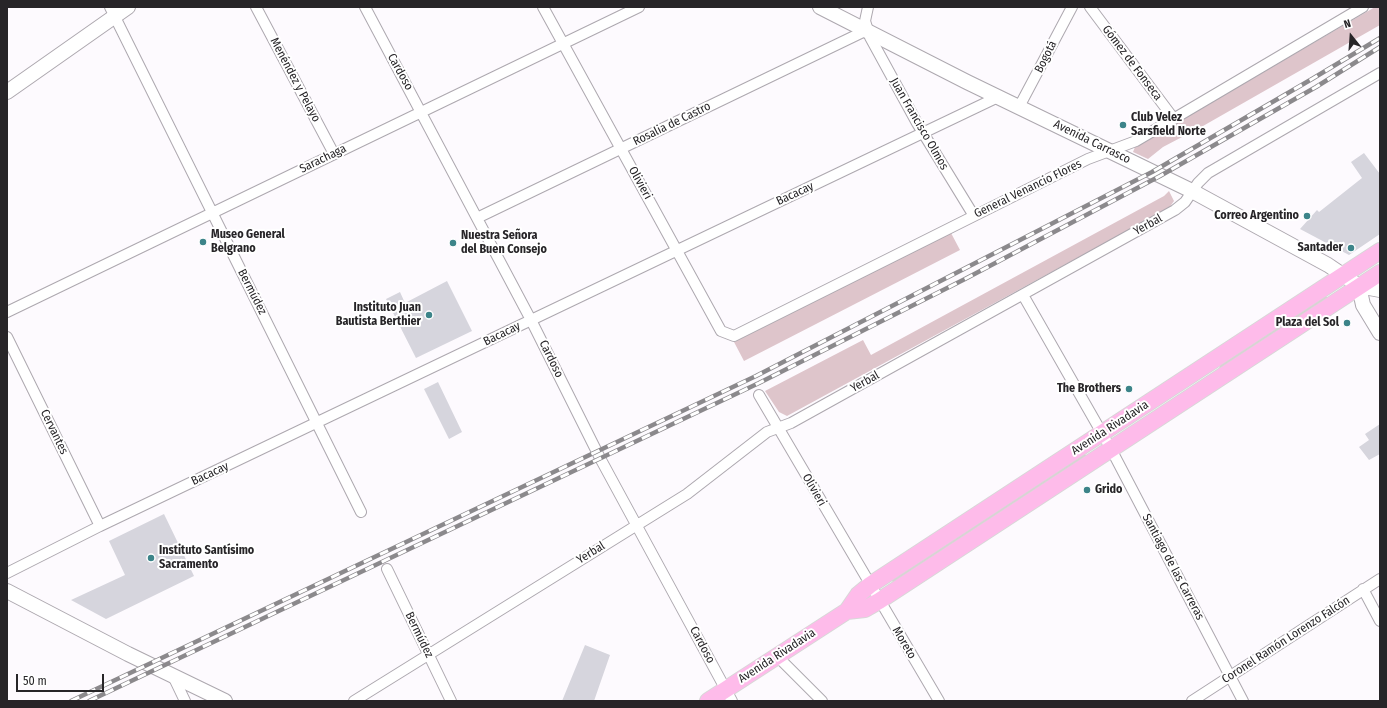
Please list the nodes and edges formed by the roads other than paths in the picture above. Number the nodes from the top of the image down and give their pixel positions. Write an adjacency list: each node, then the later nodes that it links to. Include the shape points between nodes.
1 (128, 7): 11 (main road)
2 (256, 7): 23 (street, Menéndez y Pelayo)
3 (365, 7): 18 (street, Cardoso)
4 (543, 7): 13 (street, Olivieri)
5 (639, 7): 13 (street, Sarachaga)
6 (820, 7): 12 (main road, Avenida Carrasco)
7 (868, 7): 12 (street, via 865,21)
8 (1072, 7): 17 (street, Bogotá)
9 (1090, 7): 19 (street, Gómez de Fonseca)
10 (1359, 8): 19 (street, General Venancio Flores)
11 (113, 12): 15 (main road); 25 (street, Bermúdez)
12 (867, 30): 16 (main road, Avenida Carrasco); 20 (street, Juan Francisco Olmos); 21 (street, Rosalia de Castro)
13 (563, 44): 18 (street, Sarachaga); 21 (street, Olivieri)
14 (1380, 73): 24 (street, Yerbal, via 1208,173)
15 (7, 92)
16 (998, 97): 17 (main road, Avenida Carrasco); 20 (street, Bacacay)
17 (1019, 107): 22 (main road, Avenida Carrasco)
18 (422, 112): 23 (street, Sarachaga); 27 (street, Cardoso)
19 (1174, 119): 22 (street, General Venancio Flores, via 1136,141)
20 (923, 133): 26 (street, Juan Francisco Olmos); 28 (street, Bacacay)
21 (621, 148): 27 (street, Rosalia de Castro); 28 (street, Olivieri)
22 (1109, 151): 24 (main road, Avenida Carrasco); 26 (street, General Venancio Flores)
23 (334, 154): 25 (street, Sarachaga)
24 (1192, 192): 31 (main road, Avenida Carrasco); 34 (street, Yerbal, via 1175,210)
25 (212, 213): 35 (street, Sarachaga); 41 (street, Bermúdez)
26 (974, 216): 38 (street, General Venancio Flores, via 747,330 734,336)
27 (477, 218): 36 (street, Cardoso)
28 (676, 250): 36 (street, Bacacay); 38 (street, Olivieri, via 722,331)
29 (1380, 251): 31 (main road, Avenida Rivadavia)
30 (1380, 273): 32 (main road, Avenida Rivadavia)
31 (1344, 275): 32 (main road, Avenida Carrasco); 43 (main road, Avenida Rivadavia)
32 (1359, 286): 33 (main road); 37 (main road, via 1363,305); 44 (main road, Avenida Rivadavia)
33 (1380, 290)
34 (1023, 295): 42 (street, Yerbal); 43 (street)
35 (7, 312)
36 (531, 320): 41 (street, Bacacay); 46 (street, Cardoso, via 600,458)
37 (1380, 333)
38 (729, 335)
39 (7, 337): 47 (street, Cervantes)
40 (759, 396): 42 (street, Olivieri)
41 (318, 423): 45 (street, Bermúdez); 47 (street, Bacacay)
42 (778, 428): 46 (street, Yerbal, via 767,432 687,494); 51 (street, Olivieri)
43 (1101, 433): 44 (street, Santiago de las Carreras); 51 (main road, Avenida Rivadavia)
44 (1111, 449): 54 (main road, Avenida Rivadavia); 60 (street, Santiago de las Carreras)
45 (361, 512)
46 (637, 525): 57 (street, Yerbal); 61 (street, Cardoso)
47 (100, 526): 49 (street, Bacacay)
48 (387, 569): 57 (street, Bermúdez)
49 (7, 573)
50 (1380, 579): 52 (street, Coronel Ramón Lorenzo Falcón)
51 (870, 585): 54 (street, Moreto); 55 (main road, Avenida Rivadavia, via 858,595)
52 (1363, 589): 56 (street); 60 (street, Coronel Ramón Lorenzo Falcón)
53 (7, 592): 59 (main road)
54 (879, 601): 55 (main road, Avenida Rivadavia, via 865,609); 68 (street, Moreto)
55 (847, 611): 58 (main road, Avenida Rivadavia)
56 (1380, 621)
57 (428, 654): 64 (street, Yerbal); 65 (street, Bermúdez)
58 (778, 657): 61 (main road, Avenida Rivadavia); 67 (street)
59 (173, 676): 62 (street); 63 (main road)
60 (1230, 676): 69 (street, Coronel Ramón Lorenzo Falcón); 70 (street, Santiago de las Carreras)
61 (729, 695): 66 (main road, Avenida Rivadavia)
62 (185, 701)
63 (225, 701)
64 (354, 701)
65 (451, 701)
66 (708, 701)
67 (822, 701)
68 (939, 701)
69 (1192, 701)
70 (1243, 701)

